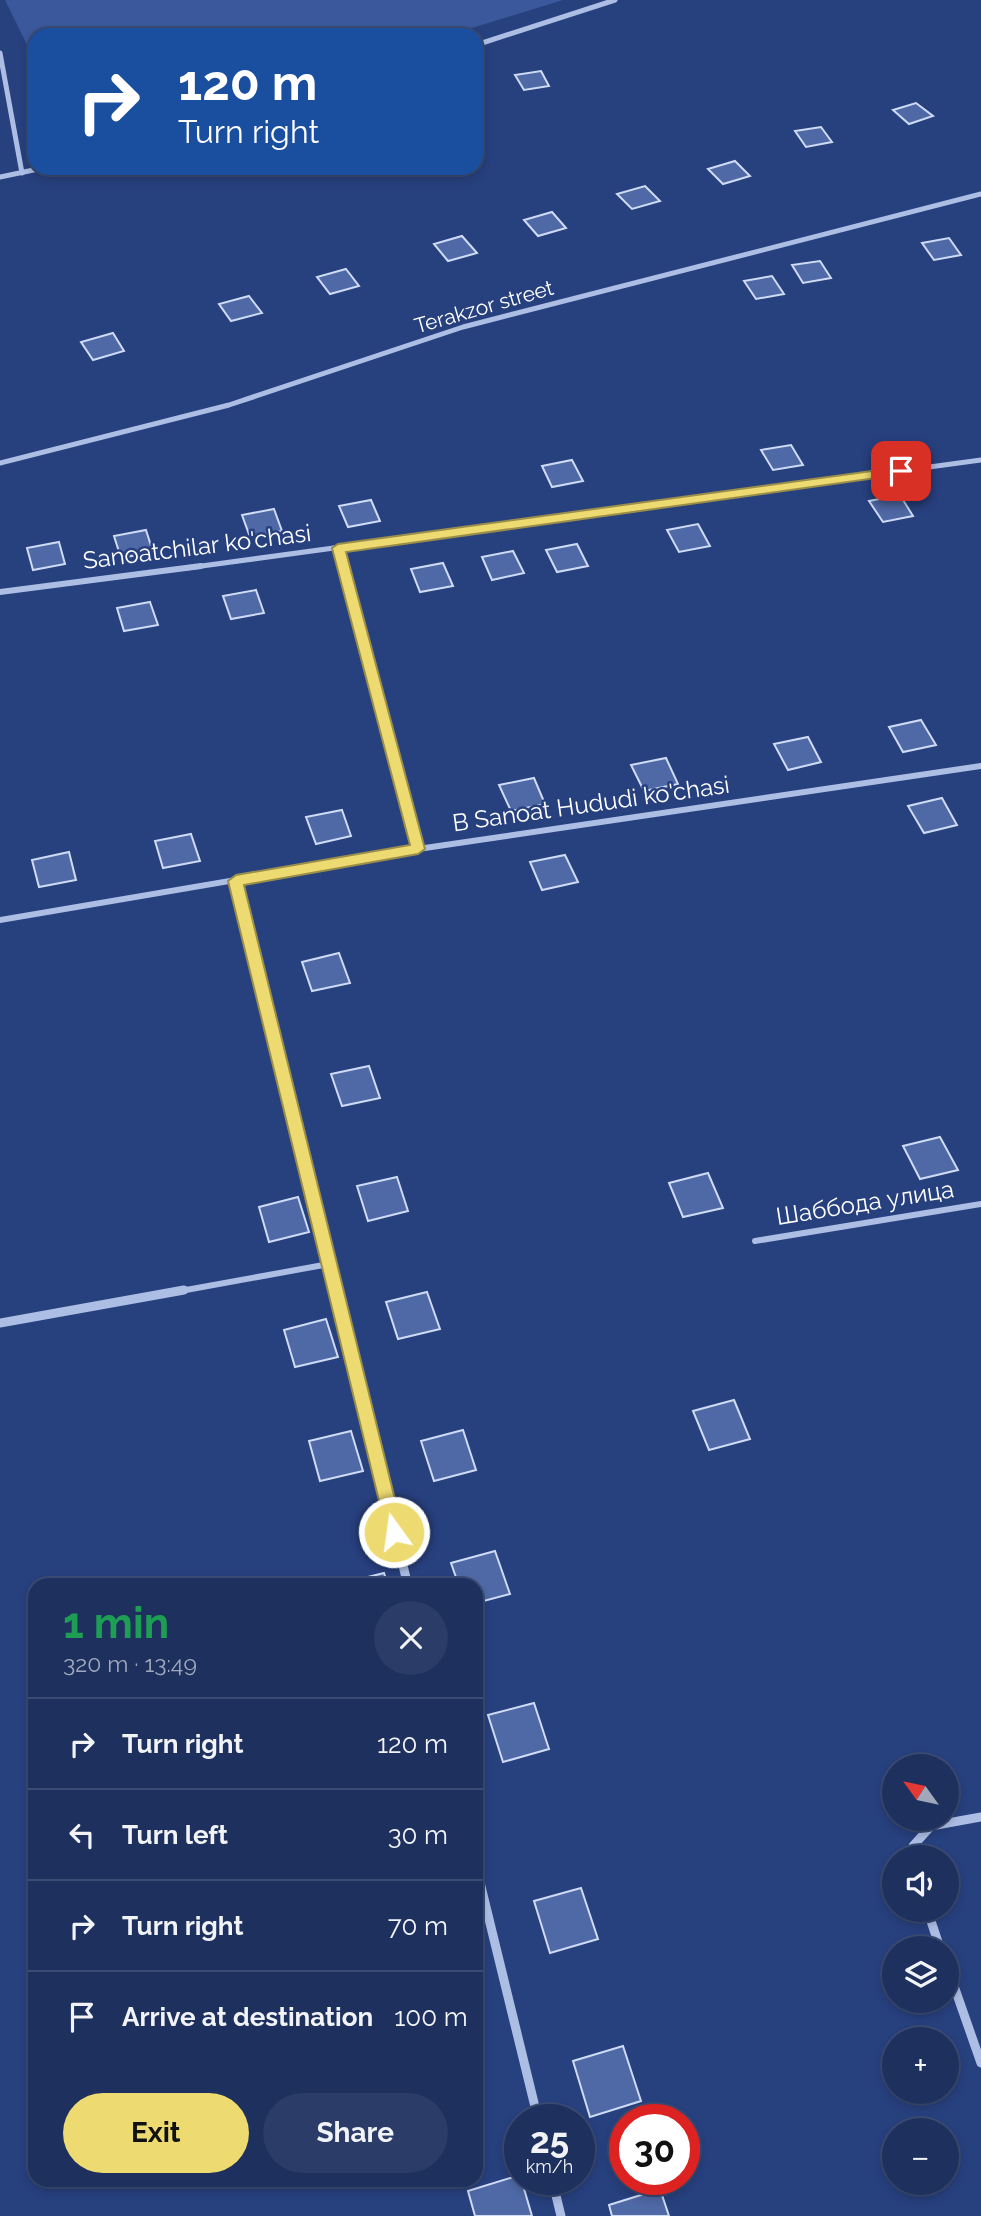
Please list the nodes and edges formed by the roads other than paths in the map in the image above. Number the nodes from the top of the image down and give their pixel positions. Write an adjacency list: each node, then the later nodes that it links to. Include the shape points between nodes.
1 (615, 0): 2 (street)
2 (483, 43)
3 (0, 53): 5 (street)
4 (28, 172): 5 (street)
5 (22, 173): 6 (street)
6 (0, 177)
7 (981, 194): 9 (street, Terakzor street, via 463,327 229,405)
8 (981, 460): 10 (street, Sanoatchilar ko'chasi)
9 (0, 463)
10 (338, 548): 11 (street, Sanoatchilar ko'chasi); 13 (street)
11 (0, 592)
12 (981, 766): 13 (street, B Sanoat Hududi ko'chasi)
13 (418, 849): 14 (street, B Sanoat Hududi ko'chasi)
14 (236, 881): 15 (street, B Sanoat Hududi ko'chasi); 18 (street)
15 (0, 920)
16 (981, 1204): 17 (street, Шаббода улица)
17 (755, 1241)
18 (329, 1264): 19 (street); 20 (street)
19 (0, 1323)
20 (406, 1578)
21 (981, 1816): 22 (street, via 931,1826)
22 (914, 1845)
23 (483, 1895): 26 (street)
24 (959, 2000): 25 (street)
25 (981, 2063)
26 (534, 2104)
27 (556, 2195): 28 (street)
28 (561, 2216)

